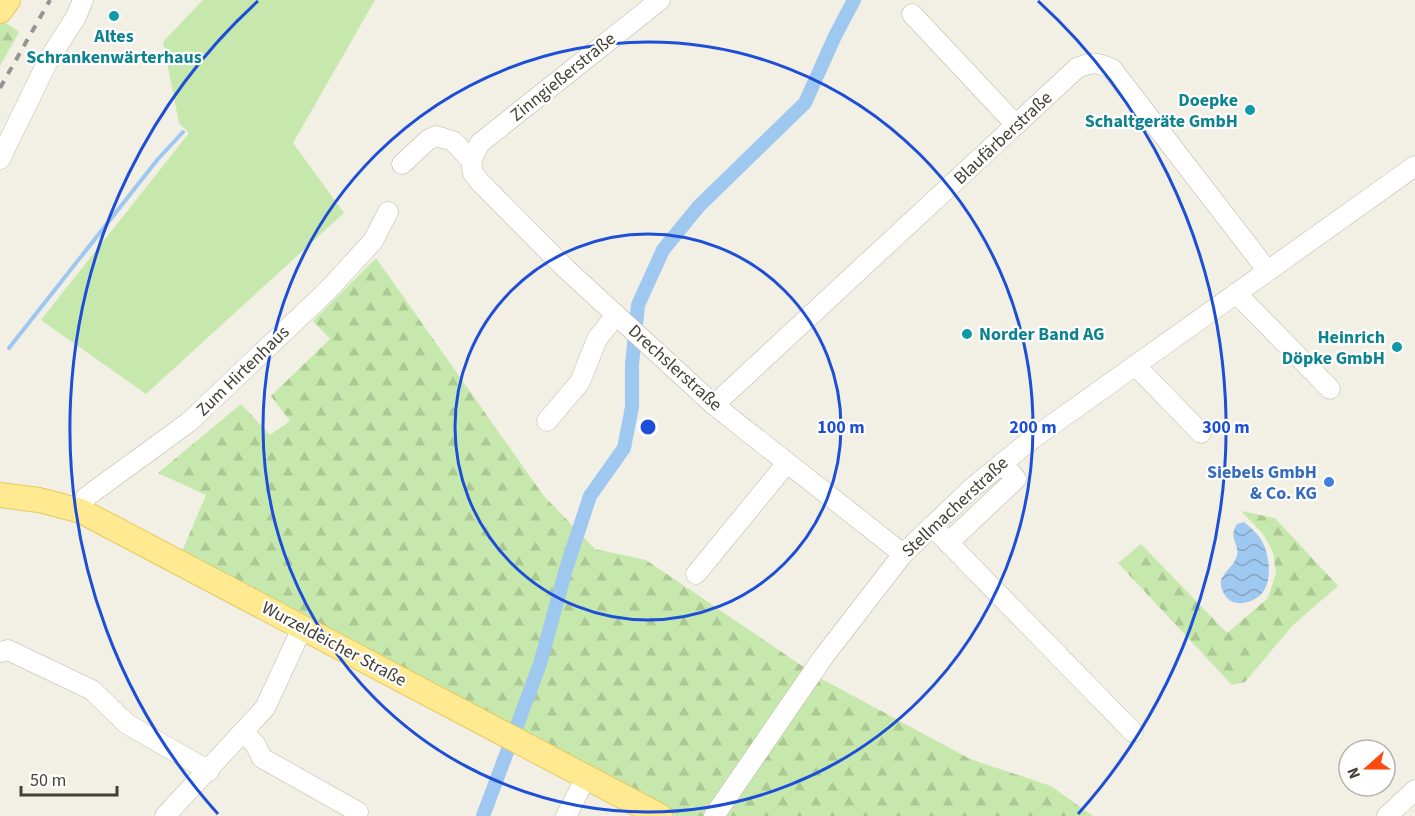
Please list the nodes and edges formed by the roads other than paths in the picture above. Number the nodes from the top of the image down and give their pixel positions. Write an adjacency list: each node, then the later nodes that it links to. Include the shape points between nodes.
1 (8, 0): 4 (main road)
2 (83, 0): 7 (street, via 44,68)
3 (660, 0): 8 (street, Zinngießerstraße, via 480,143)
4 (0, 11)
5 (912, 14): 6 (street)
6 (1016, 125): 12 (street, Blaufärberstraße, via 1077,68 1090,62 1112,69); 17 (street, Blaufärberstraße)
7 (0, 159)
8 (471, 160): 9 (street, via 453,141 436,136); 14 (street, Drechslerstraße, via 473,173 480,182)
9 (402, 164)
10 (1415, 165): 12 (street, Stellmacherstraße)
11 (388, 212): 23 (street, Zum Hirtenhaus, via 374,241 328,290 189,423 86,497)
12 (1267, 270): 13 (street, Stellmacherstraße)
13 (1236, 293): 15 (street, Stellmacherstraße); 16 (street)
14 (621, 320): 17 (street, Drechslerstraße); 18 (street, via 597,339 580,382)
15 (1135, 365): 19 (street); 21 (street, Stellmacherstraße)
16 (1330, 389)
17 (714, 405): 20 (street, Drechslerstraße)
18 (546, 421)
19 (1201, 433)
20 (787, 463): 26 (street, Drechslerstraße); 27 (street)
21 (1002, 464): 24 (street, Stellmacherstraße); 25 (street, via 1016,479)
22 (0, 495): 23 (main road, Wurzeldeicher Straße)
23 (81, 511): 28 (main road, Wurzeldeicher Straße)
24 (932, 526): 25 (street); 26 (street, Stellmacherstraße)
25 (948, 543): 31 (street)
26 (903, 554): 39 (street, Stellmacherstraße, via 824,656)
27 (696, 574)
28 (302, 628): 30 (street, via 265,708); 33 (main road, Wurzeldeicher Straße)
29 (0, 652): 32 (street, via 8,651 92,690 127,724)
30 (243, 732): 32 (street); 35 (street, via 262,758)
31 (1133, 732)
32 (209, 771): 36 (street)
33 (586, 777): 37 (street); 38 (main road, Wurzeldeicher Straße)
34 (1415, 790): 40 (street)
35 (358, 812)
36 (171, 815)
37 (566, 816)
38 (660, 816)
39 (714, 816)
40 (1387, 816)

